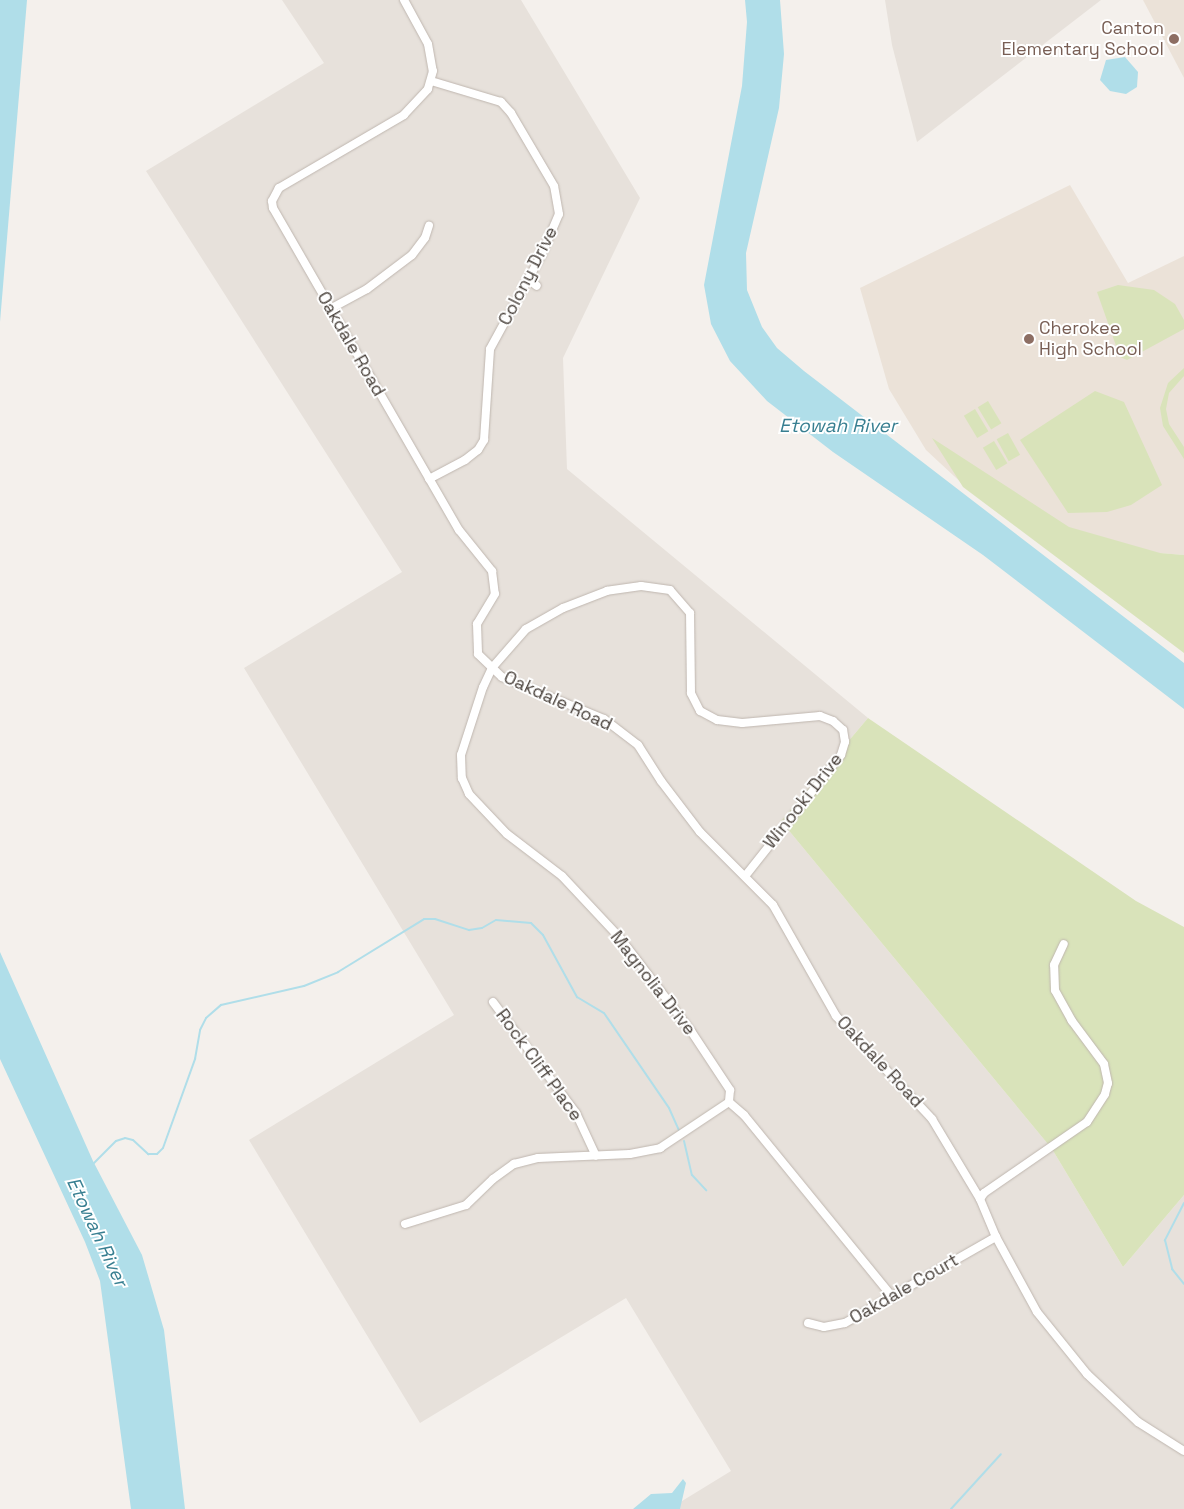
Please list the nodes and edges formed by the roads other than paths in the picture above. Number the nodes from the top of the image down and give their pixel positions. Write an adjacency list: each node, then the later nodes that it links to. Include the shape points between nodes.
1 (404, 0): 2 (street, via 428,44 433,71)
2 (431, 81): 4 (street, Colony Drive, via 501,102 511,113 554,186 559,214); 6 (street, Oakdale Road, via 419,102 404,115 292,179 275,193 273,208)
3 (428, 226): 6 (street, via 425,238 412,255 367,289)
4 (528, 279): 5 (street); 7 (street, Colony Drive, via 490,349 484,440 468,458)
5 (538, 286)
6 (330, 309): 7 (street, Oakdale Road)
7 (429, 479): 8 (street, Oakdale Road, via 464,538 492,571 495,594 477,624 476,644 478,654)
8 (492, 668): 9 (street, Oakdale Road, via 529,690 604,719 624,733 646,754 660,781 700,832); 9 (street, Winooki Drive, via 526,629 563,608 607,592 658,587 677,595 690,613 691,693 700,710 717,720 742,723 812,716 833,720 845,736 841,755); 12 (street, Magnolia Drive, via 461,755 462,778 468,794 503,831 562,876 620,938 691,1031 730,1090)
9 (746, 875): 14 (street, Oakdale Road, via 773,905 836,1016 932,1119)
10 (1064, 944): 14 (street, via 1054,965 1055,990 1072,1021 1104,1064 1108,1083 1105,1094 1087,1122 984,1193)
11 (493, 1002): 13 (street, Rock Cliff Place, via 576,1112)
12 (729, 1102): 13 (street, via 660,1148); 17 (street, via 744,1115)
13 (596, 1156): 15 (street, via 538,1158 514,1164 493,1179 466,1206)
14 (980, 1199): 16 (street, Oakdale Road)
15 (405, 1224)
16 (996, 1237): 17 (street, Oakdale Court); 19 (street, Oakdale Road, via 1037,1312 1088,1374 1138,1422)
17 (893, 1298): 18 (street, Oakdale Court, via 846,1323 824,1327)
18 (808, 1323)
19 (1184, 1451)

